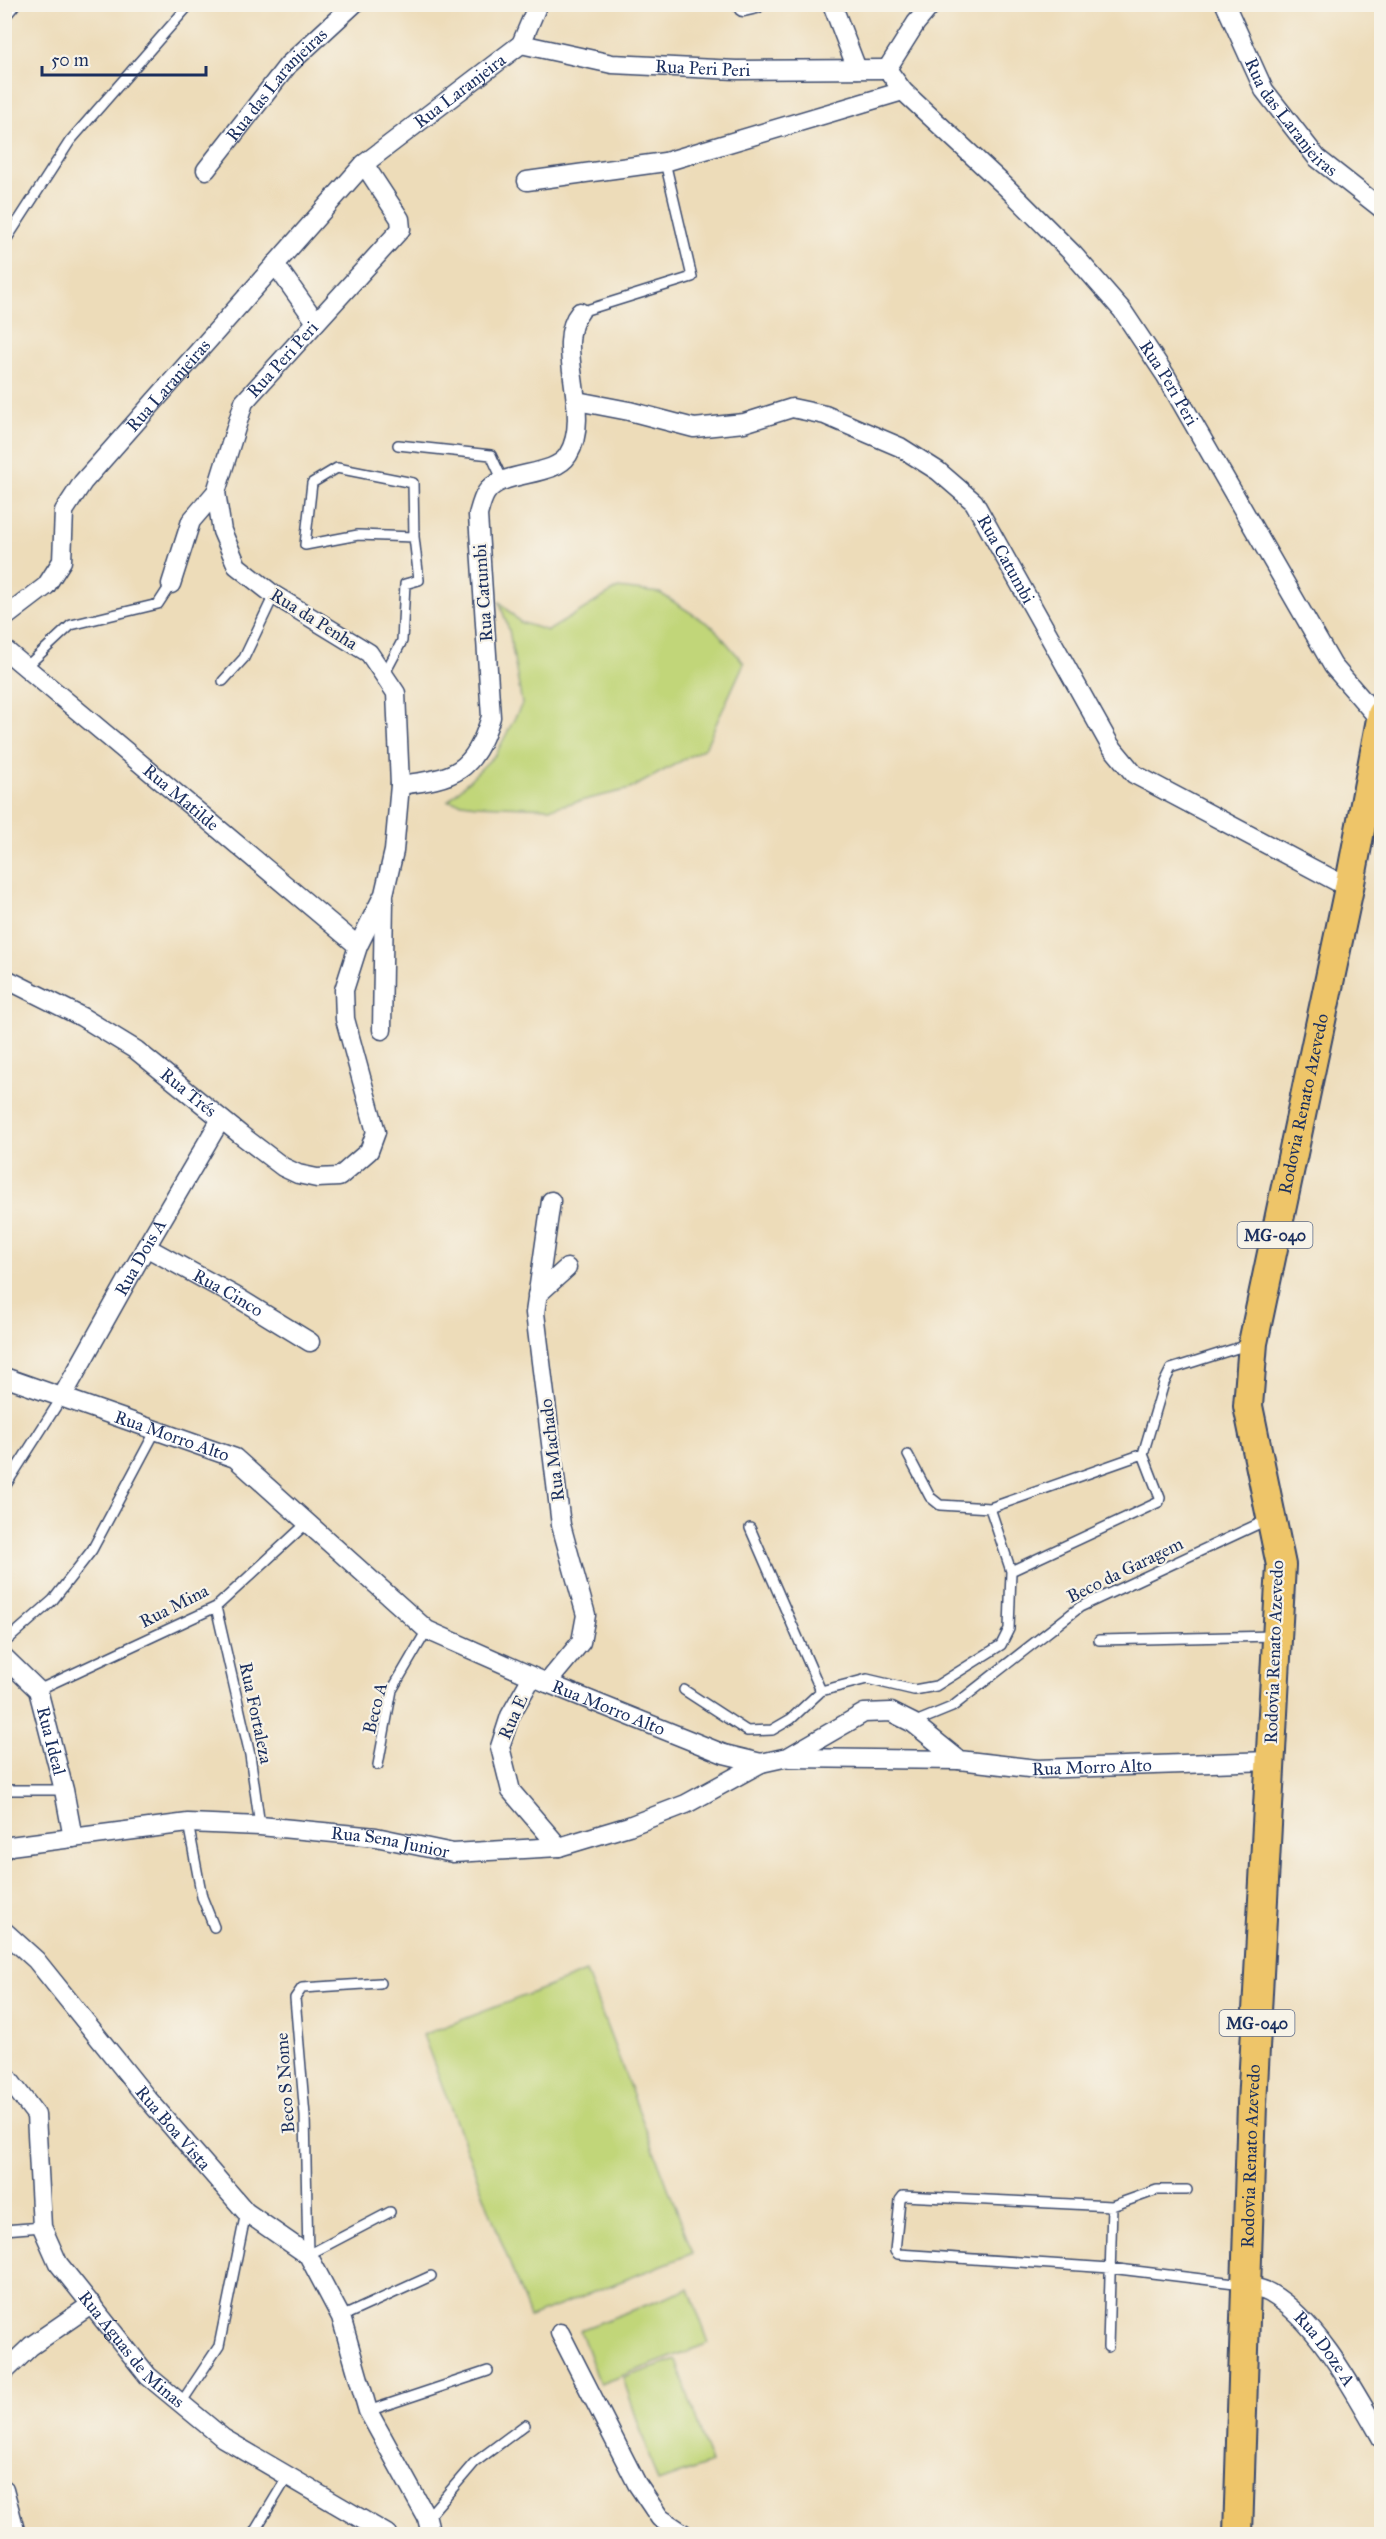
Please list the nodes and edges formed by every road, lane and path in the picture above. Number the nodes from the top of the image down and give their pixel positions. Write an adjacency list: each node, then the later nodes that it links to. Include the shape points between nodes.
1 (10, 4): 10 (street)
2 (190, 4): 20 (lane, via 70,141)
3 (354, 4): 17 (street, Rua das Laranjeiras, via 288,65)
4 (538, 4): 11 (street, Rua Laranjeira)
5 (743, 4): 6 (street)
6 (756, 4)
7 (832, 4): 12 (street)
8 (932, 4): 13 (street)
9 (1225, 4): 19 (street, Rua das Laranjeiras, via 1264,90 1317,158)
10 (4, 11)
11 (521, 44): 12 (street, Rua Peri Peri, via 612,64 736,70); 16 (street, Rua Laranjeira)
12 (857, 69): 13 (street, Rua Peri Peri)
13 (887, 69): 14 (street, Rua Peri Peri)
14 (903, 91): 15 (street); 36 (street, Rua Peri Peri, via 1015,195 1122,310 1166,375 1333,666)
15 (665, 162): 18 (street); 22 (lane, via 692,277)
16 (364, 164): 21 (street, Rua Laranjeiras); 23 (street, Rua Peri Peri, via 400,219 401,230)
17 (206, 170)
18 (527, 182)
19 (1382, 209)
20 (4, 243)
21 (275, 264): 23 (street); 31 (street, Rua Laranjeiras, via 82,482 64,511 62,561 46,586)
22 (580, 312): 24 (street, Rua Catumbi, via 572,321 569,338)
23 (316, 322): 27 (street, Rua Peri Peri, via 244,402)
24 (577, 401): 26 (street, Rua Catumbi, via 574,442 567,458 551,468); 38 (street, Rua Catumbi, via 694,428 744,423 792,408 825,415 909,453 938,471 974,502 1110,745 1134,774)
25 (398, 445): 26 (lane, via 491,455)
26 (503, 481): 37 (street, Rua Catumbi, via 486,492 478,515 491,717 481,747 459,771 436,781)
27 (216, 492): 29 (street, Rua Peri Peri, via 191,521); 30 (street, Rua da Penha, via 222,531 237,566)
28 (414, 537): 28 (lane, via 413,483 337,468 312,483 305,545 358,535); 34 (lane, via 419,580 405,584 402,641)
29 (171, 584): 33 (lane, Rua Peri Peri, via 158,604 71,625)
30 (274, 595): 34 (street, Rua da Penha, via 369,653); 35 (lane, via 244,658)
31 (4, 618)
32 (4, 649): 33 (street, Rua Matilde)
33 (26, 668): 40 (street, Rua Matilde)
34 (384, 675): 37 (street, Rua da Penha, via 396,693)
35 (223, 681)
36 (1381, 717): 38 (main road, Rodovia Renato Azevedo / MG-040)
37 (400, 785): 39 (street, Rua da Penha, via 394,851)
38 (1349, 888): 50 (main road, Rodovia Renato Azevedo / MG-040)
39 (384, 894): 40 (street, Rua da Penha); 42 (street, Rua da Penha)
40 (358, 945): 44 (street, Rua da Penha, via 344,990 345,1019 376,1131)
41 (4, 978): 43 (street, Rua Trés, via 82,1017 136,1050)
42 (382, 1030)
43 (221, 1119): 44 (street, Rua Trés, via 283,1167 298,1174 339,1177); 46 (street, Rua Dois A)
44 (369, 1151)
45 (550, 1201): 48 (street, Rua Machado)
46 (146, 1247): 49 (street, Rua Cinco); 52 (street, Rua Dois A)
47 (567, 1268): 48 (street)
48 (537, 1295): 68 (street, Rua Machado, via 535,1313 561,1525 586,1615 581,1642)
49 (310, 1342)
50 (1252, 1343): 54 (lane, via 1171,1369); 58 (main road, Rodovia Renato Azevedo / MG-040, via 1248,1406)
51 (4, 1377): 52 (street, Rua Morro Alto)
52 (62, 1397): 53 (street, Rua Morro Alto); 56 (lane)
53 (156, 1430): 59 (street, Rua Morro Alto, via 235,1458); 66 (lane, via 92,1550 53,1600)
54 (1143, 1454): 57 (lane); 61 (lane, via 1159,1502)
55 (908, 1455): 57 (lane, via 930,1497 940,1505)
56 (4, 1488)
57 (990, 1508): 61 (lane)
58 (1271, 1518): 64 (main road, Rodovia Renato Azevedo / MG-040, via 1281,1564); 72 (lane, Beco da Garagem, via 1080,1607 952,1707)
59 (307, 1523): 62 (lane, Rua Mina); 63 (street, Rua Morro Alto)
60 (750, 1528): 71 (lane)
61 (1011, 1571): 71 (lane, via 1009,1629 1001,1645 936,1686 914,1690 867,1679)
62 (216, 1607): 69 (lane, Rua Mina); 81 (lane, Rua Fortaleza, via 250,1755)
63 (428, 1630): 68 (street, Rua Morro Alto); 77 (lane, Beco A, via 392,1690)
64 (1277, 1636): 65 (lane); 75 (main road, Rodovia Renato Azevedo / MG-040)
65 (1100, 1640)
66 (4, 1643)
67 (4, 1657): 69 (street, Rua Ideal)
68 (540, 1680): 76 (street, Rua Morro Alto, via 724,1754); 83 (street, Rua E, via 510,1716 500,1747 511,1791)
69 (38, 1690): 79 (street, Rua Ideal)
70 (684, 1690): 71 (lane, via 747,1731 772,1730 791,1719)
71 (821, 1691)
72 (913, 1723): 73 (street, Rua Morro Alto, via 891,1712 864,1713); 74 (street, Rua Morro Alto)
73 (788, 1758): 74 (street); 76 (street, Rua Morro Alto)
74 (959, 1760): 75 (street, Rua Morro Alto, via 1037,1769)
75 (1270, 1761): 98 (main road, Rodovia Renato Azevedo / MG-040)
76 (761, 1763): 83 (street, Rua Sena Junior, via 686,1804)
77 (378, 1765)
78 (4, 1790): 79 (lane)
79 (64, 1790): 82 (street, Rua Ideal)
80 (188, 1823): 81 (street, Rua Sena Junior); 82 (street, Rua Sena Junior); 85 (lane, via 202,1897)
81 (260, 1826): 83 (street, Rua Sena Junior, via 376,1837 453,1853)
82 (73, 1838): 84 (street, Rua Sena Junior)
83 (559, 1847)
84 (4, 1850)
85 (214, 1927)
86 (4, 1931): 91 (street, Rua Boa Vista, via 36,1960 147,2098)
87 (380, 1983): 95 (lane, Beco S Nome, via 302,1988 295,1998 305,2116)
88 (4, 2073): 93 (street, Rua Águas de Minas, via 36,2115)
89 (1187, 2190): 90 (lane, via 1157,2190)
90 (1112, 2206): 96 (lane); 96 (lane, via 903,2196 895,2251)
91 (246, 2212): 95 (street, Rua Boa Vista); 105 (lane, via 219,2346)
92 (390, 2212): 95 (lane)
93 (42, 2227): 94 (lane); 99 (street, Rua Águas de Minas, via 58,2263)
94 (4, 2230)
95 (308, 2255): 100 (street, Rua Boa Vista)
96 (1110, 2268): 98 (lane); 102 (lane)
97 (431, 2276): 100 (lane)
98 (1244, 2285): 108 (street, Rua Doze A, via 1269,2292 1293,2309 1316,2334); 116 (main road, Rodovia Renato Azevedo / MG-040)
99 (92, 2304): 104 (street, via 31,2346); 105 (street, Rua Águas de Minas, via 148,2376)
100 (341, 2318): 106 (street, Rua Boa Vista)
101 (560, 2333): 115 (street, via 637,2484 660,2517)
102 (1108, 2347)
103 (488, 2371): 106 (lane)
104 (4, 2372)
105 (181, 2403): 109 (street, Rua Águas de Minas, via 223,2438)
106 (368, 2411): 111 (street, Rua Boa Vista)
107 (525, 2425): 111 (lane, via 474,2463)
108 (1382, 2439)
109 (288, 2476): 113 (lane); 114 (street, Rua Águas de Minas)
110 (4, 2489): 112 (street)
111 (429, 2526)
112 (16, 2535)
113 (253, 2535)
114 (387, 2535)
115 (684, 2535)
116 (1238, 2535)

